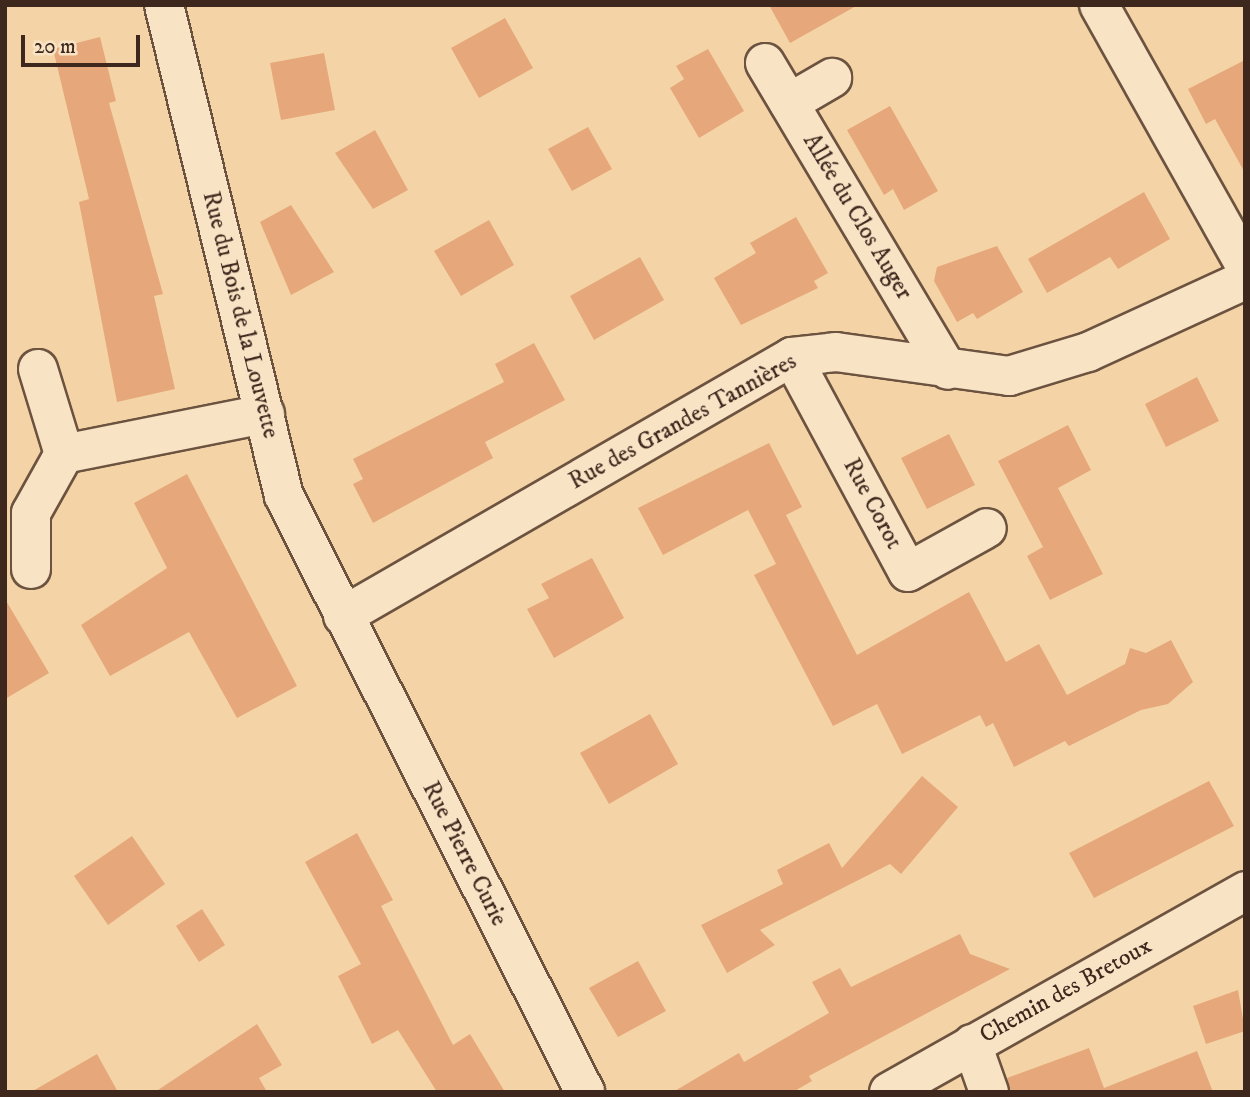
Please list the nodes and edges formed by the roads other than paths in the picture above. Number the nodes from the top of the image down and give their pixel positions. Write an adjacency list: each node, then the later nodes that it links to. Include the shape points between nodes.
1 (164, 5): 11 (street, Rue du Bois de la Louvette)
2 (1099, 5): 6 (street)
3 (765, 64): 5 (street, Allée du Clos Auger)
4 (832, 78): 5 (street)
5 (789, 103): 10 (street, Allée du Clos Auger)
6 (1245, 265)
7 (1245, 280): 10 (street, Rue des Grandes Tannières, via 1034,369 1009,376)
8 (792, 357): 10 (street, Rue des Grandes Tannières, via 836,352); 13 (street, Rue Corot, via 908,572); 15 (street, Rue des Grandes Tannières)
9 (38, 369): 12 (street)
10 (948, 370)
11 (265, 414): 12 (street); 15 (street, Rue du Bois de la Louvette, via 284,496)
12 (64, 454): 14 (street, via 31,513)
13 (987, 528)
14 (31, 569)
15 (344, 616): 18 (street, Rue Pierre Curie)
16 (1245, 891): 17 (street, Chemin des Bretoux)
17 (972, 1044): 19 (street, Chemin des Bretoux); 20 (street)
18 (585, 1092)
19 (889, 1092)
20 (989, 1092)

